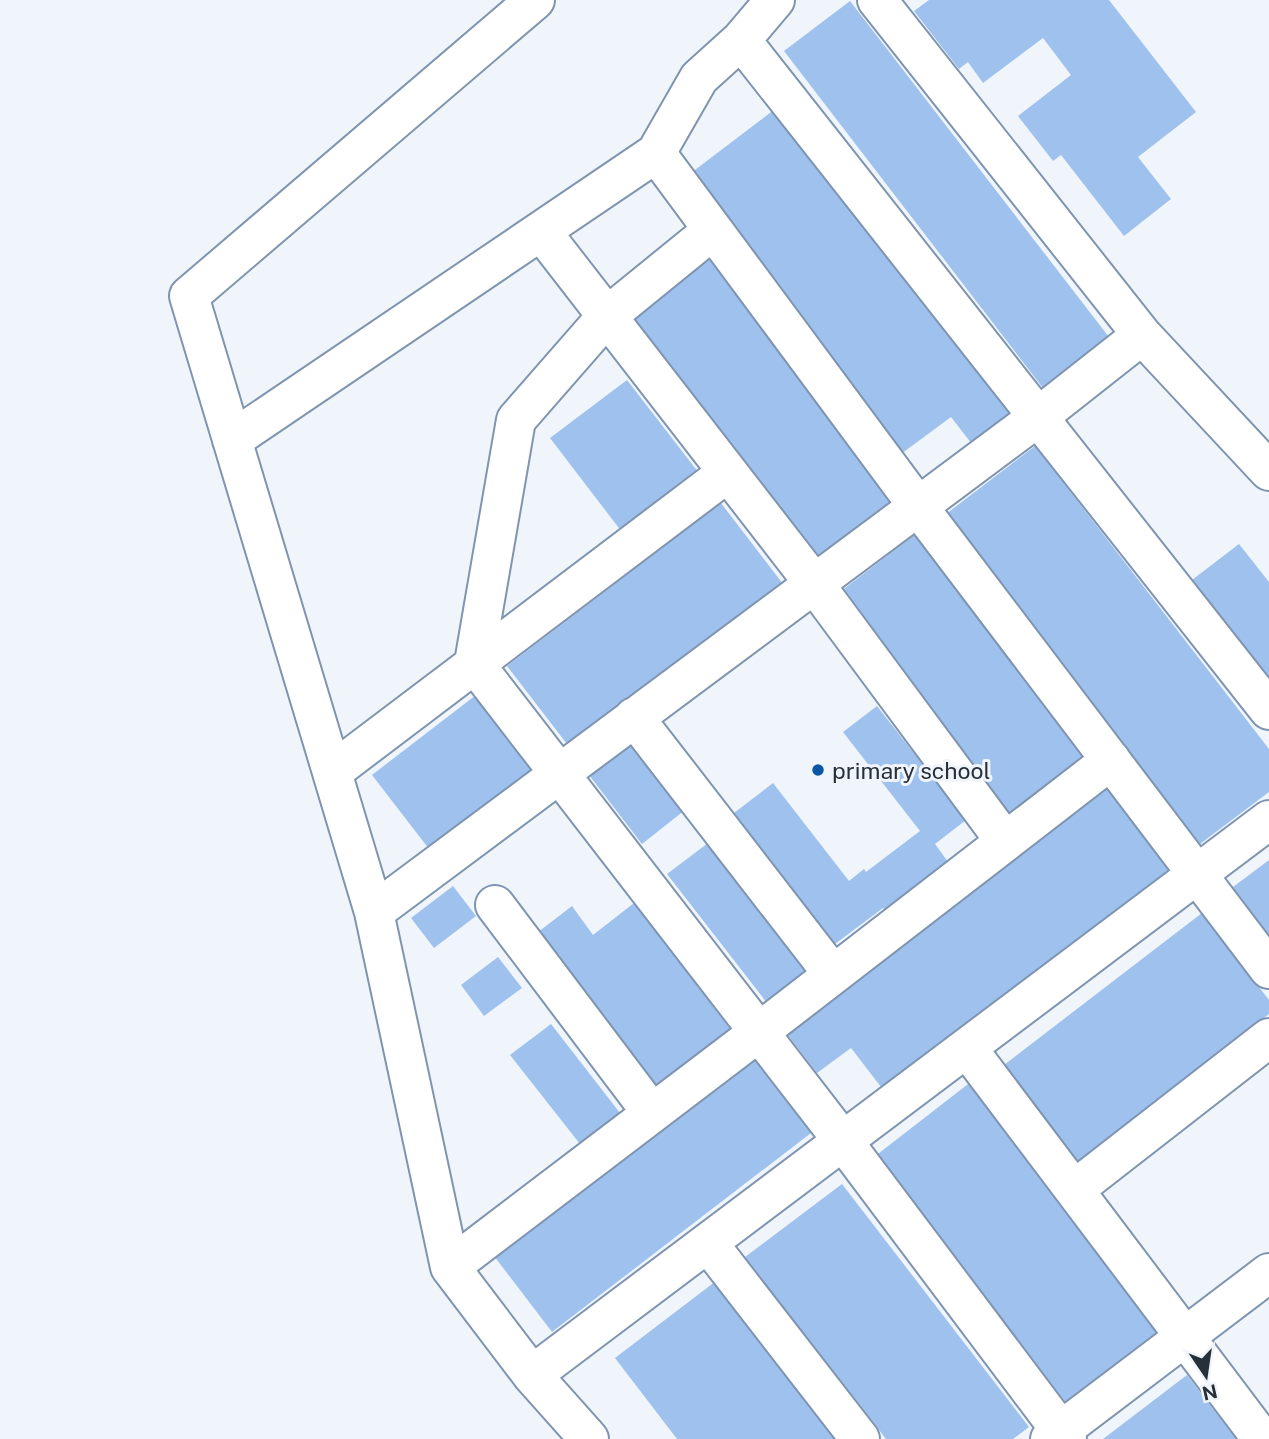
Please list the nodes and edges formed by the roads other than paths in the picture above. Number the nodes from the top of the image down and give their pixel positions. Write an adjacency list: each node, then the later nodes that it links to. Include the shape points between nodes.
1 (535, 0): 11 (street, via 189,296)
2 (775, 0): 4 (street)
3 (877, 0): 9 (street)
4 (740, 40): 5 (street, via 699,78); 10 (street)
5 (656, 153): 6 (street); 7 (street)
6 (713, 230): 8 (street); 14 (street)
7 (541, 231): 8 (street); 11 (street)
8 (606, 317): 13 (street); 16 (street, via 516,420)
9 (1142, 335): 10 (street); 12 (street)
10 (1038, 417): 14 (street); 17 (street)
11 (232, 440): 20 (street)
12 (1269, 471)
13 (727, 473): 15 (street); 16 (street)
14 (917, 505): 15 (street); 19 (street)
15 (813, 583): 18 (street); 23 (street)
16 (474, 663): 20 (street); 21 (street)
17 (1269, 710)
18 (634, 717): 21 (street); 28 (street)
19 (1111, 760): 23 (street); 24 (street)
20 (332, 772): 26 (street)
21 (558, 774): 26 (street); 29 (street)
22 (1269, 820): 24 (street)
23 (1005, 841): 28 (street)
24 (1197, 874): 27 (street); 31 (street)
25 (495, 905): 32 (street)
26 (374, 912): 36 (street)
27 (1269, 969)
28 (832, 973): 29 (street)
29 (759, 1032): 32 (street); 33 (street)
30 (1269, 1038): 34 (street)
31 (967, 1048): 33 (street); 34 (street)
32 (652, 1113): 36 (street)
33 (843, 1141): 35 (street); 40 (street)
34 (1075, 1189): 38 (street)
35 (708, 1243): 39 (street); 42 (street)
36 (450, 1267): 39 (street)
37 (1269, 1273): 38 (street)
38 (1186, 1336): 40 (street); 43 (street)
39 (532, 1375): 41 (street)
40 (1060, 1436)
41 (589, 1439)
42 (860, 1439)
43 (1262, 1439)

